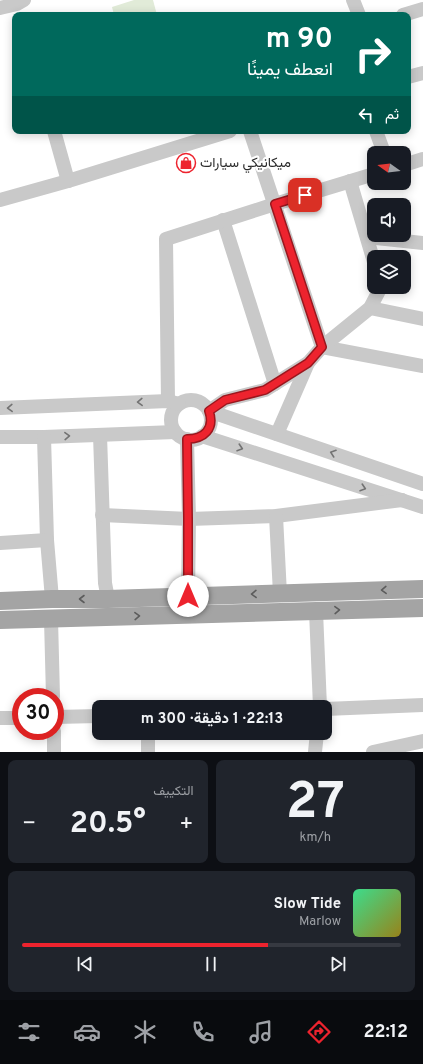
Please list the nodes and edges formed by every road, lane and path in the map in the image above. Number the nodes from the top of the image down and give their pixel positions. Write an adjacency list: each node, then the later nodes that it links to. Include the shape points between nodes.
1 (353, 0): 5 (street)
2 (20, 5): 3 (street)
3 (0, 8)
4 (423, 9): 6 (street)
5 (358, 12)
6 (411, 13)
7 (423, 73): 8 (street)
8 (411, 76)
9 (55, 134): 19 (street)
10 (220, 134): 19 (street)
11 (251, 134): 22 (street)
12 (377, 134): 13 (street)
13 (381, 146)
14 (423, 159): 15 (street)
15 (411, 163)
16 (411, 166): 17 (street)
17 (423, 168)
18 (367, 176): 20 (street)
19 (68, 181): 21 (street)
20 (350, 181): 22 (street); 24 (street)
21 (0, 200)
22 (275, 204): 23 (street); 30 (street)
23 (222, 220): 33 (street); 34 (street, via 166,239)
24 (367, 237)
25 (407, 242): 26 (street)
26 (423, 244)
27 (377, 294): 28 (street)
28 (370, 308): 29 (street); 30 (street)
29 (423, 318)
30 (322, 347): 31 (street); 32 (street)
31 (308, 363): 33 (street); 37 (street)
32 (423, 366)
33 (275, 384): 36 (street, via 265,390 225,400)
34 (173, 402): 35 (street, one-way to 35); 36 (street, via 195,400 201,402); 39 (street, via 172,426)
35 (0, 408)
36 (209, 411): 37 (street); 40 (street, via 211,422 207,432)
37 (277, 434): 43 (street, one-way to 37)
38 (100, 435): 39 (street); 42 (street, one-way to 38); 46 (street)
39 (181, 435): 40 (street, via 195,439); 48 (street)
40 (202, 436): 44 (street, one-way to 44)
41 (0, 437): 42 (street)
42 (44, 437): 49 (street)
43 (423, 484)
44 (402, 500): 45 (street); 47 (street)
45 (423, 507)
46 (102, 515): 48 (street); 55 (street)
47 (276, 516): 48 (street); 52 (street)
48 (188, 519): 53 (street)
49 (47, 540): 50 (street); 54 (street)
50 (0, 542)
51 (423, 588): 52 (main road, one-way to 52)
52 (280, 594): 53 (main road, one-way to 53)
53 (188, 596): 55 (main road)
54 (52, 599): 55 (main road, one-way to 54); 56 (main road)
55 (108, 599)
56 (0, 601)
57 (423, 608): 58 (main road, one-way to 57)
58 (316, 611): 59 (main road, one-way to 58); 62 (street)
59 (51, 619): 60 (main road); 61 (street)
60 (0, 620)
61 (53, 688)
62 (320, 700)
63 (423, 705): 64 (street)
64 (332, 709)
65 (92, 716): 66 (street)
66 (64, 717)
67 (0, 718): 68 (street)
68 (12, 718)
69 (54, 740): 74 (street)
70 (148, 740): 75 (street)
71 (316, 740): 76 (street)
72 (423, 741): 73 (street)
73 (396, 749): 77 (street)
74 (54, 752)
75 (148, 752)
76 (315, 752)
77 (373, 752)

